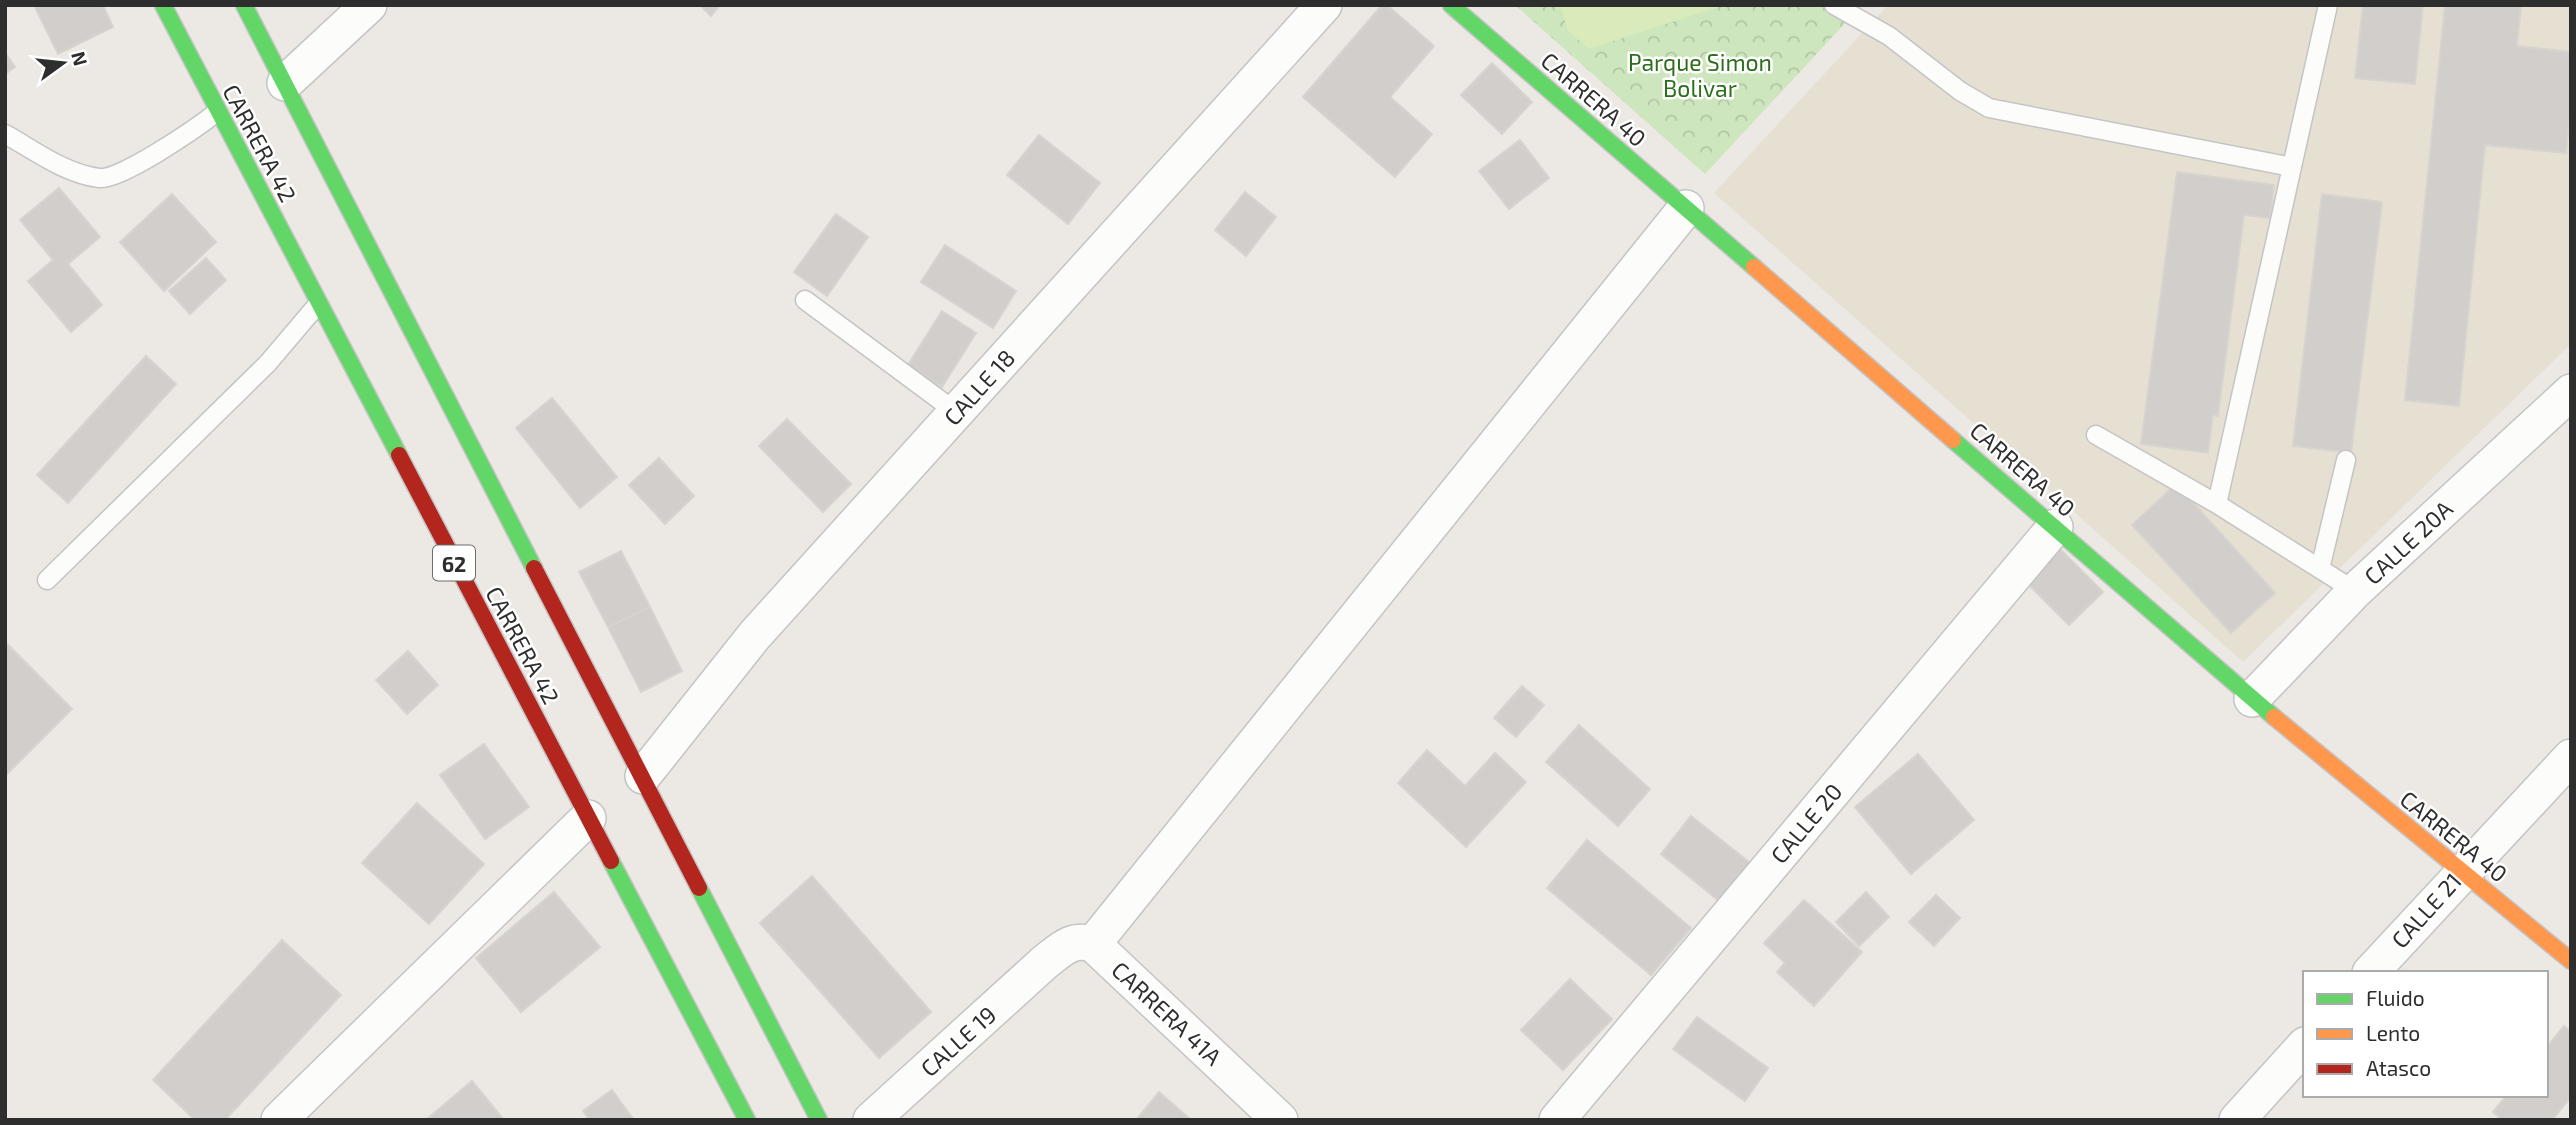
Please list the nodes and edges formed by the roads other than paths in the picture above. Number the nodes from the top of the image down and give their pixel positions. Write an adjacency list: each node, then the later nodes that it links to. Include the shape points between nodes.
1 (163, 5): 9 (main road, CARRERA 42 / 62)
2 (244, 5): 8 (main road, CARRERA 42)
3 (369, 5): 8 (street)
4 (1324, 5): 16 (street, CALLE 18)
5 (1451, 5): 12 (main road, CARRERA 40)
6 (1834, 5): 11 (lane, via 1889,36 1960,91 1990,108)
7 (2328, 5): 11 (lane)
8 (285, 83): 26 (main road, CARRERA 42)
9 (217, 112): 10 (lane, via 170,147 103,179 77,173); 14 (main road, CARRERA 42 / 62)
10 (5, 134)
11 (2292, 167): 19 (lane)
12 (1686, 208): 20 (main road, CARRERA 40); 29 (street)
13 (805, 300): 16 (lane)
14 (318, 304): 22 (lane, via 268,363); 27 (main road, CARRERA 42 / 62)
15 (2571, 392): 23 (street, CALLE 20A)
16 (956, 412): 26 (street, CALLE 18, via 754,636)
17 (2095, 436): 19 (lane)
18 (2346, 460): 21 (lane)
19 (2217, 504): 21 (lane)
20 (2054, 527): 24 (main road, CARRERA 40); 39 (street, CALLE 20)
21 (2319, 569): 23 (lane)
22 (47, 580)
23 (2355, 591): 24 (street, CALLE 20A)
24 (2252, 699): 28 (main road, CARRERA 40)
25 (2571, 757): 28 (street, CALLE 21)
26 (643, 776): 36 (main road, CARRERA 42)
27 (589, 818): 34 (street); 35 (main road, CARRERA 42 / 62)
28 (2461, 871): 31 (main road, CARRERA 40); 32 (street, CALLE 21)
29 (1093, 944): 30 (street, CARRERA 41A, via 1072,942); 38 (street, CARRERA 41A)
30 (1045, 961): 37 (street, CALLE 19)
31 (2571, 961)
32 (2372, 971)
33 (2303, 1047): 40 (street)
34 (279, 1120)
35 (747, 1120)
36 (819, 1120)
37 (871, 1120)
38 (1280, 1120)
39 (1557, 1120)
40 (2237, 1120)

